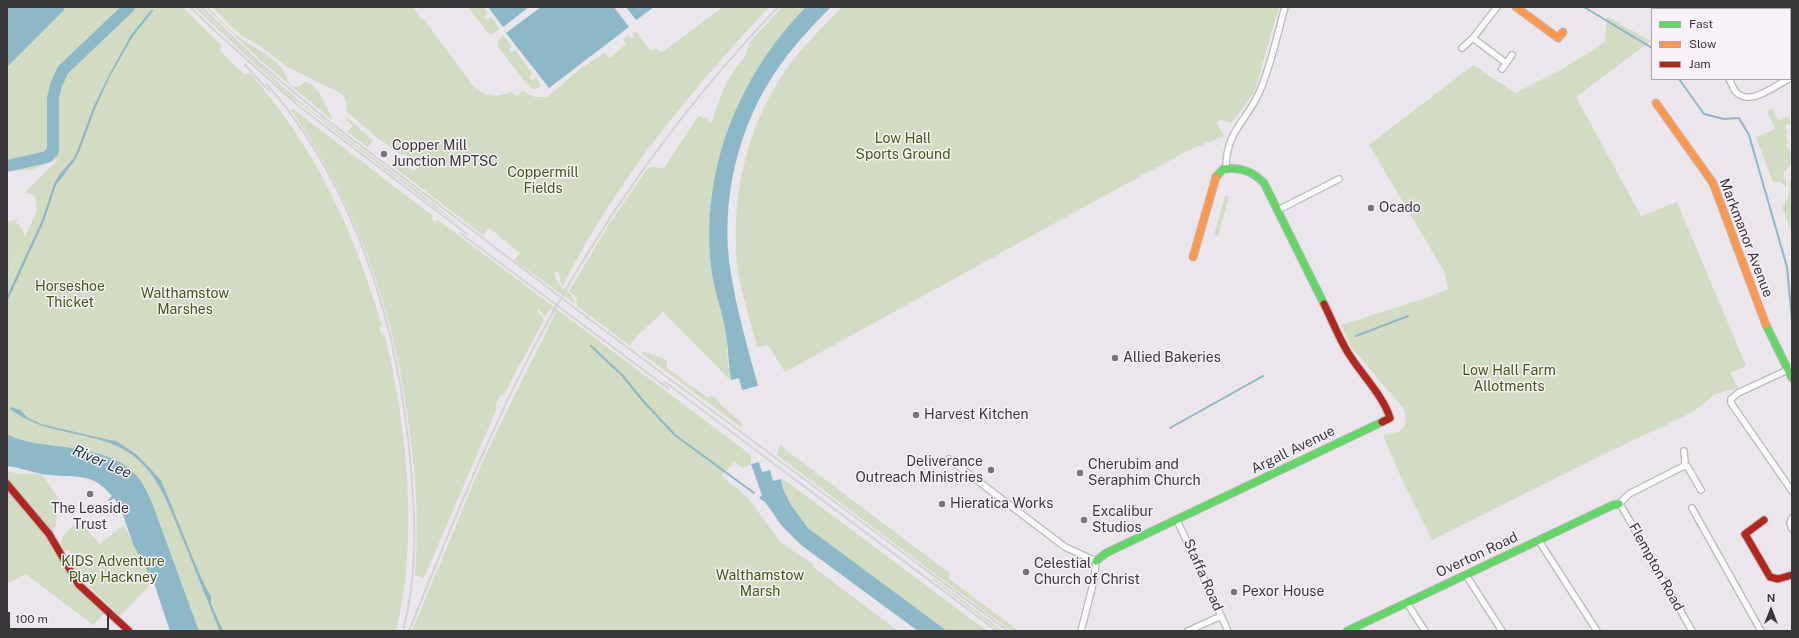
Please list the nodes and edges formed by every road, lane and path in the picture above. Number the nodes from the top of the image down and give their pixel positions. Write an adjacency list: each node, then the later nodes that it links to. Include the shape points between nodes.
1 (1285, 7): 13 (street, via 1261,89 1235,131 1227,152)
2 (1497, 7): 5 (street)
3 (1516, 7): 4 (street, via 1558,38)
4 (1563, 32)
5 (1473, 38): 6 (street); 8 (street)
6 (1462, 48)
7 (1512, 55): 8 (street)
8 (1506, 63): 9 (street)
9 (1502, 69)
10 (1730, 80): 11 (street, via 1736,92 1744,97 1754,97)
11 (1786, 80)
12 (1656, 103): 17 (street, Markmanor Avenue, via 1713,183 1753,294)
13 (1226, 168): 15 (street, via 1244,170 1258,176); 16 (street, via 1214,181)
14 (1339, 179): 15 (street)
15 (1278, 210): 28 (street, Argall Avenue, via 1347,351 1386,405 1390,418)
16 (1193, 257)
17 (1790, 369): 18 (street, Markmanor Avenue); 24 (street, via 1738,393 1733,396 1731,404)
18 (1792, 378)
19 (1684, 451): 21 (street)
20 (949, 459): 32 (street, via 1065,547)
21 (1684, 466): 23 (street, via 1687,466); 25 (street, via 1629,494)
22 (7, 484): 37 (street, via 49,534 79,585)
23 (1701, 490)
24 (1792, 491)
25 (1618, 504): 31 (street, Overton Road); 45 (street, Flempton Road)
26 (1692, 508): 46 (street)
27 (1792, 518): 30 (street)
28 (1177, 520): 32 (street, Argall Avenue, via 1106,553); 36 (street, Staffa Road)
29 (1764, 520): 34 (street, via 1745,534 1770,577 1778,579)
30 (1792, 529)
31 (1539, 541): 33 (street, Overton Road); 44 (street)
32 (1096, 561): 38 (street, via 1094,580)
33 (1466, 575): 35 (street, Overton Road); 43 (street)
34 (1792, 575)
35 (1407, 603): 41 (street, Overton Road); 42 (street)
36 (1221, 616): 39 (street); 40 (street, Staffa Road)
37 (129, 631)
38 (1081, 631)
39 (1188, 631)
40 (1228, 631)
41 (1347, 631)
42 (1425, 631)
43 (1502, 631)
44 (1597, 631)
45 (1692, 631)
46 (1761, 631)

